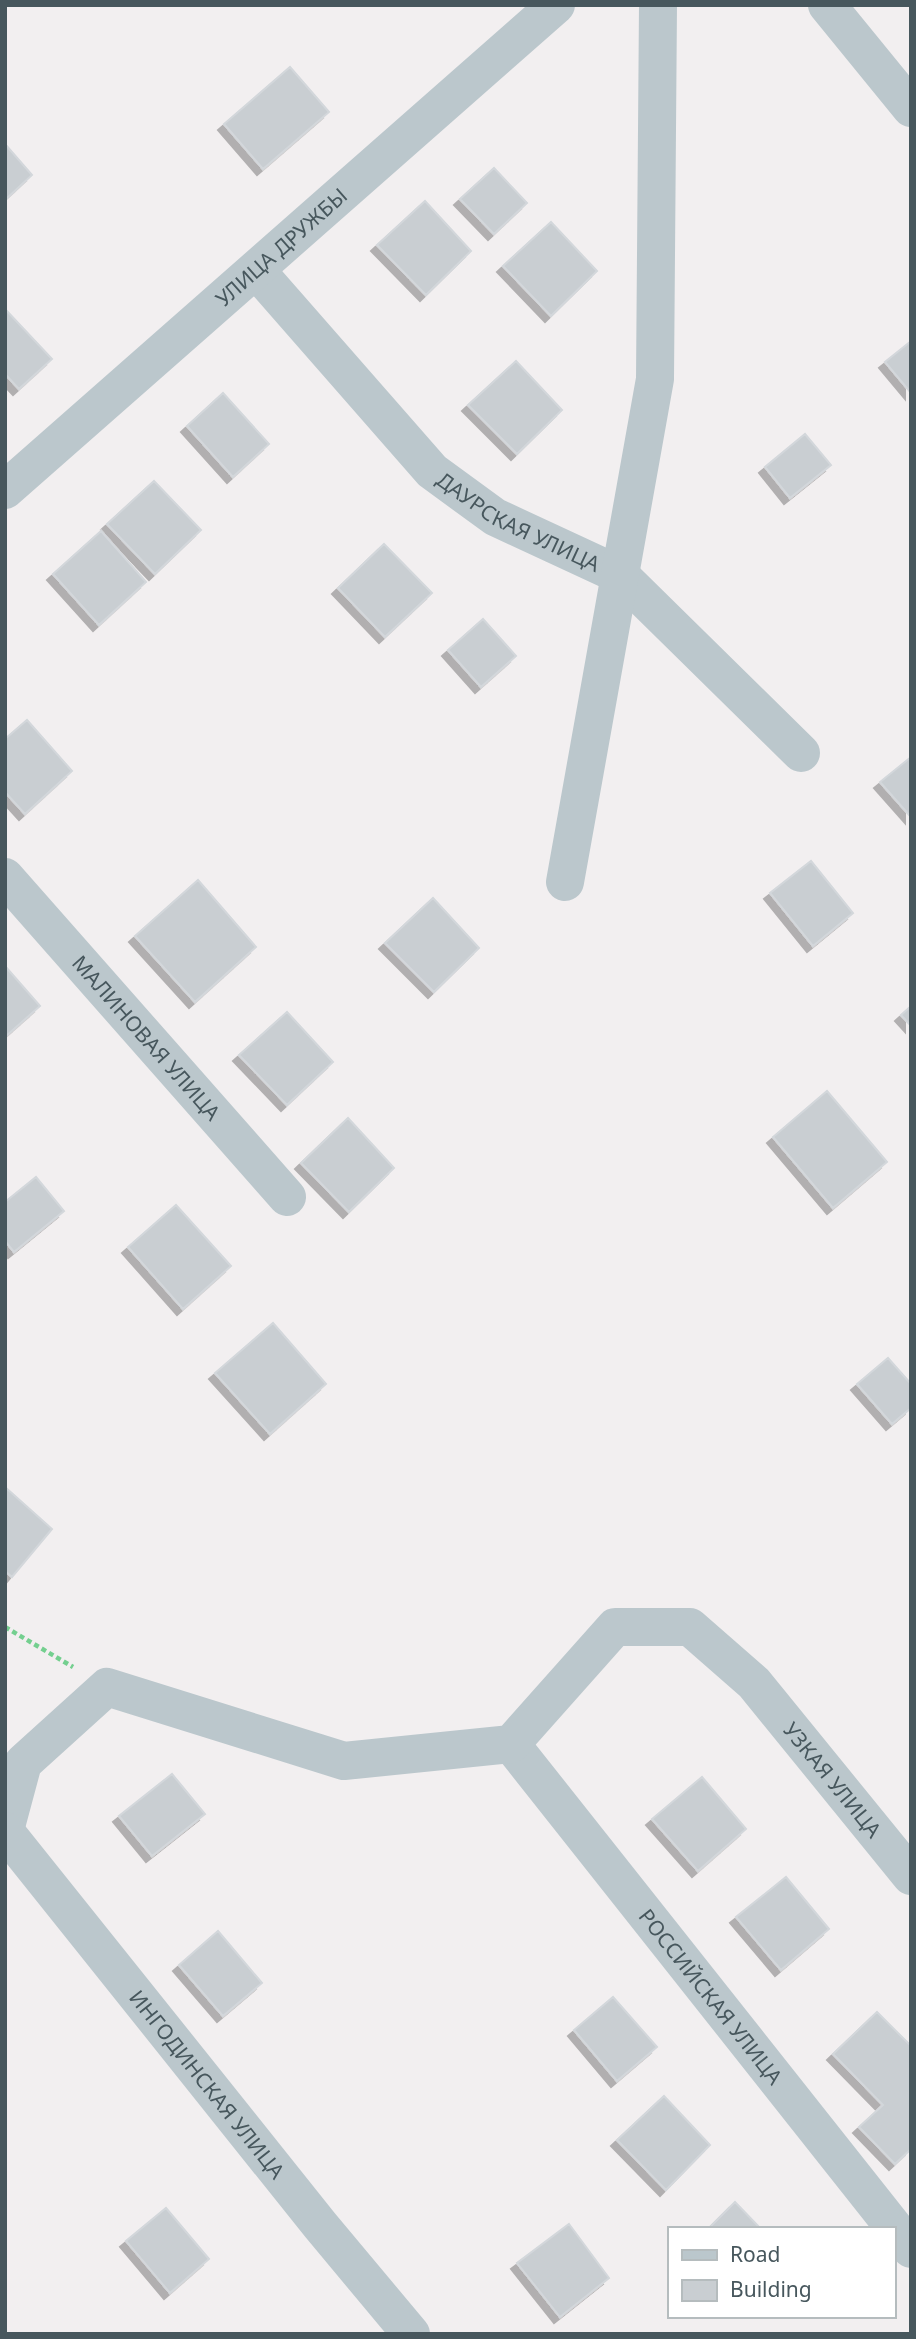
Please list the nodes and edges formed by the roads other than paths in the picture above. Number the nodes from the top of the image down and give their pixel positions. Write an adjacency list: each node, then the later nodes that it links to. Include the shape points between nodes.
1 (556, 5): 5 (street, УЛИЦА ДРУЖБЫ)
2 (658, 5): 7 (street, via 655,379)
3 (827, 5): 4 (street)
4 (911, 108)
5 (256, 270): 6 (street, УЛИЦА ДРУЖБЫ); 7 (street, ДАУРСКАЯ УЛИЦА, via 432,471 495,517)
6 (5, 490)
7 (621, 575): 8 (street, ДАУРСКАЯ УЛИЦА); 10 (street)
8 (801, 752)
9 (5, 877): 11 (street, МАЛИНОВАЯ УЛИЦА)
10 (565, 882)
11 (287, 1198)
12 (511, 1744): 13 (street, via 344,1761 107,1687 23,1763); 14 (street, УЗКАЯ УЛИЦА, via 615,1627 690,1627 754,1683); 15 (street, РОССИЙСКАЯ УЛИЦА)
13 (5, 1830): 18 (street, ИНГОДИНСКАЯ УЛИЦА)
14 (911, 1876)
15 (894, 2227)
16 (895, 2229): 17 (street, РОССИЙСКАЯ УЛИЦА)
17 (911, 2249)
18 (411, 2334)

